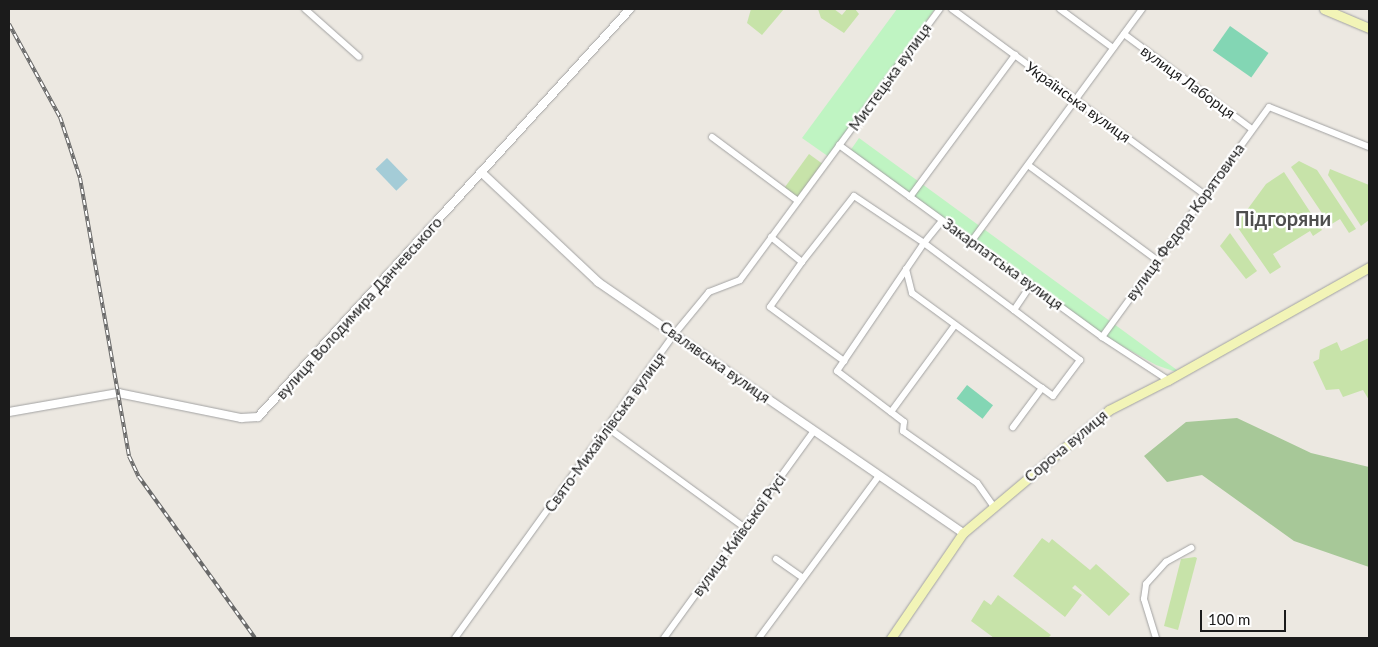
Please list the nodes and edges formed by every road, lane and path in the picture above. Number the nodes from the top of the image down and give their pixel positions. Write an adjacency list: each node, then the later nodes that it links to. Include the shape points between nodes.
1 (305, 9): 12 (street)
2 (630, 9): 19 (street, вулиця Володимира Данчевського)
3 (940, 9): 16 (street, Мистецька вулиця)
4 (952, 9): 11 (street, Українська вулиця)
5 (1060, 9): 10 (street)
6 (1142, 9): 9 (street)
7 (1324, 9): 8 (main road)
8 (1369, 28)
9 (1124, 34): 10 (street); 14 (street, вулиця Лаборця)
10 (1114, 48): 13 (street)
11 (1015, 55): 13 (street, Українська вулиця); 21 (street)
12 (359, 57)
13 (1076, 100): 18 (street); 20 (street, Українська вулиця)
14 (1252, 129): 17 (street, вулиця Федора Корятовича, via 1269,107); 20 (street, вулиця Федора Корятовича)
15 (712, 137): 22 (street)
16 (839, 146): 21 (street, Закарпатська вулиця); 22 (street, Свято-Михайлівська вулиця)
17 (1369, 147)
18 (1028, 165): 25 (street); 27 (street)
19 (481, 172): 34 (street, Свалявська вулиця, via 598,282); 39 (street, вулиця Володимира Данчевського, via 258,417 241,418 118,393)
20 (1204, 194): 27 (street, вулиця Федора Корятовича)
21 (910, 197): 23 (street, Закарпатська вулиця)
22 (798, 201): 24 (street, Свято-Михайлівська вулиця)
23 (942, 221): 25 (street, Закарпатська вулиця); 26 (street)
24 (772, 237): 28 (street); 34 (street, Свято-Михайлівська вулиця, via 740,280 709,292)
25 (971, 242): 31 (street, Закарпатська вулиця)
26 (924, 243): 28 (street, via 854,196); 30 (street); 32 (street)
27 (1158, 260): 35 (street, вулиця Федора Корятовича)
28 (802, 262): 36 (street, via 770,307)
29 (1369, 268): 37 (main road, Сороча вулиця)
30 (906, 269): 33 (street, via 912,294); 36 (street)
31 (1031, 285): 32 (street); 35 (street, Закарпатська вулиця)
32 (1014, 310): 38 (street, via 1080,360 1054,396)
33 (955, 325): 38 (street); 40 (street)
34 (675, 334): 41 (street, Свято-Михайлівська вулиця); 43 (street, Свалявська вулиця)
35 (1102, 337): 37 (street, Закарпатська вулиця)
36 (844, 361): 40 (street, via 837,371)
37 (1168, 380): 45 (main road, Сороча вулиця, via 1109,410)
38 (1042, 388): 42 (street)
39 (9, 412)
40 (891, 412): 45 (street, via 904,422 903,431 977,483)
41 (608, 428): 46 (street); 51 (street, Свято-Михайлівська вулиця)
42 (1013, 428)
43 (814, 431): 44 (street, Свалявська вулиця); 46 (street, вулиця Київської Русі)
44 (879, 476): 47 (street, Свалявська вулиця); 50 (street)
45 (994, 507): 47 (main road, Сороча вулиця)
46 (745, 528): 52 (street, вулиця Київської Русі)
47 (963, 533): 54 (main road, Сороча вулиця)
48 (1191, 548): 55 (street, via 1166,562 1146,584 1144,599)
49 (776, 560): 50 (street)
50 (803, 578): 53 (street)
51 (455, 638)
52 (664, 638)
53 (759, 638)
54 (892, 638)
55 (1156, 638)

